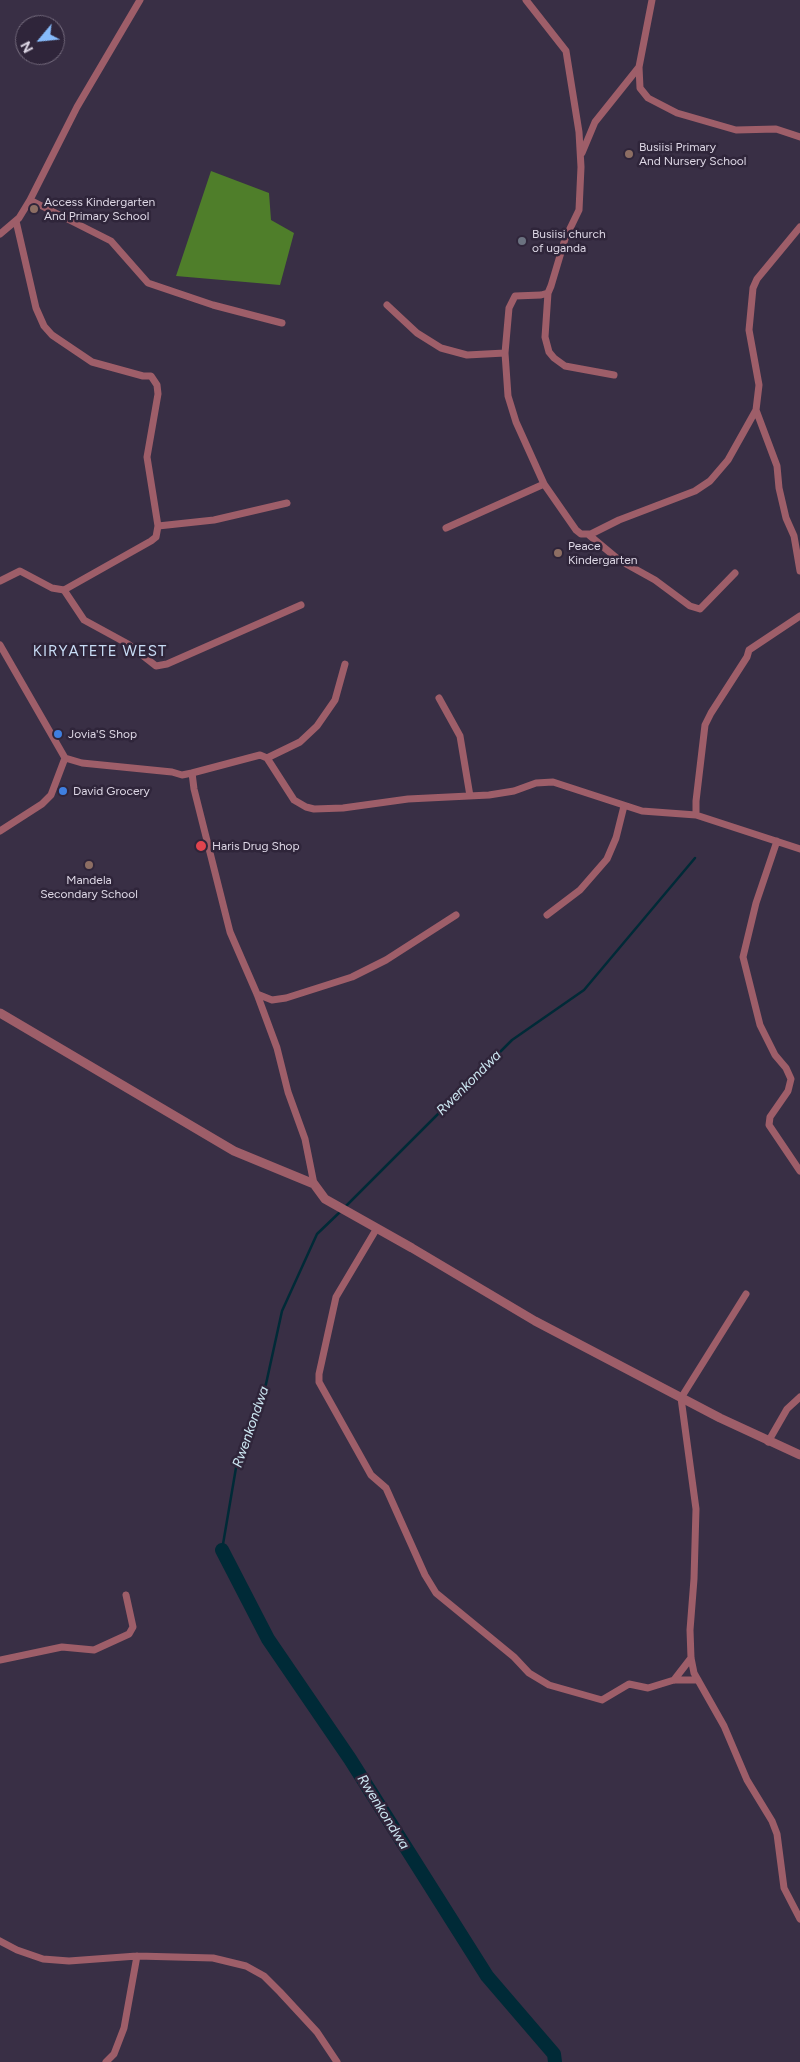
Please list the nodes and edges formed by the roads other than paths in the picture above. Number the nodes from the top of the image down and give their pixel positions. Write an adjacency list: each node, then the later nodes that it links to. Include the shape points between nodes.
1 (140, 0): 7 (street, via 77,107)
2 (526, 0): 6 (street, via 566,51)
3 (652, 0): 4 (street)
4 (639, 68): 5 (street, via 640,88 659,106 736,130 776,129); 6 (street, via 594,122)
5 (800, 138)
6 (581, 158): 11 (street, via 578,210)
7 (30, 200): 8 (street); 13 (street, via 111,241 148,282 213,305)
8 (16, 221): 10 (street); 19 (street, via 36,308 44,326 92,362 151,376 155,380 158,394 147,457)
9 (800, 228): 16 (street, via 760,275 754,288 749,330 759,385)
10 (0, 234)
11 (548, 293): 14 (street, via 519,295 512,299); 15 (street, via 545,337 549,352 565,366)
12 (387, 305): 14 (street, via 417,333 441,348 466,355)
13 (282, 322)
14 (505, 353): 17 (street, via 511,410)
15 (614, 375)
16 (756, 410): 21 (street, via 728,460 710,480 695,491); 22 (street, via 777,466 779,488 794,536)
17 (544, 484): 20 (street); 21 (street, via 576,530)
18 (286, 503): 19 (street, via 214,520)
19 (158, 526): 25 (street, via 156,537 151,541)
20 (446, 528)
21 (589, 535): 23 (street, via 619,560 655,580 690,606 700,609)
22 (800, 571)
23 (735, 573)
24 (0, 581): 25 (street, via 20,571 52,588)
25 (64, 590): 26 (street, via 84,620 128,644 156,666)
26 (301, 606)
27 (800, 616): 36 (street, via 749,650 711,713 705,725)
28 (0, 645): 31 (street)
29 (345, 664): 32 (street, via 335,700 317,726 300,742)
30 (439, 698): 34 (street, via 460,736)
31 (65, 758): 33 (street, via 82,763 182,775); 37 (street, via 51,795)
32 (267, 758): 33 (street, via 256,755); 34 (street, via 294,800 314,809)
33 (192, 773): 42 (street, via 230,932)
34 (470, 796): 35 (street, via 502,794 544,781)
35 (624, 806): 36 (street, via 642,811); 41 (street, via 607,860 580,890)
36 (696, 815): 38 (street)
37 (0, 831)
38 (777, 841): 39 (street); 44 (street, via 758,896 743,957 760,1025 791,1079 788,1091 768,1125)
39 (800, 849)
40 (456, 915): 42 (street, via 386,960 352,977 286,998 272,1000)
41 (547, 915)
42 (257, 994): 45 (street, via 305,1139)
43 (0, 1013): 45 (street, via 234,1151)
44 (800, 1171)
45 (314, 1184): 46 (street, via 325,1199)
46 (377, 1228): 48 (street, via 534,1321); 55 (street, via 338,1290 319,1382 371,1475 386,1488 436,1593 529,1673 548,1685 602,1700 629,1684 648,1688)
47 (746, 1294): 48 (street)
48 (681, 1398): 50 (street); 53 (street, via 696,1509)
49 (800, 1398): 50 (street, via 787,1409)
50 (768, 1442): 51 (street)
51 (800, 1455)
52 (126, 1595): 54 (street, via 133,1627 129,1634 94,1650 62,1647)
53 (691, 1658): 55 (street); 56 (street)
54 (0, 1660)
55 (674, 1680): 56 (street)
56 (698, 1680): 57 (street, via 724,1726 747,1780 772,1821 777,1834 784,1888)
57 (800, 1919)
58 (0, 1941): 59 (street, via 43,1959 69,1961)
59 (137, 1956): 60 (street, via 124,2028 114,2054); 61 (street, via 213,1958 246,1966 264,1976 280,1992 317,2032)
60 (106, 2062)
61 (337, 2062)

